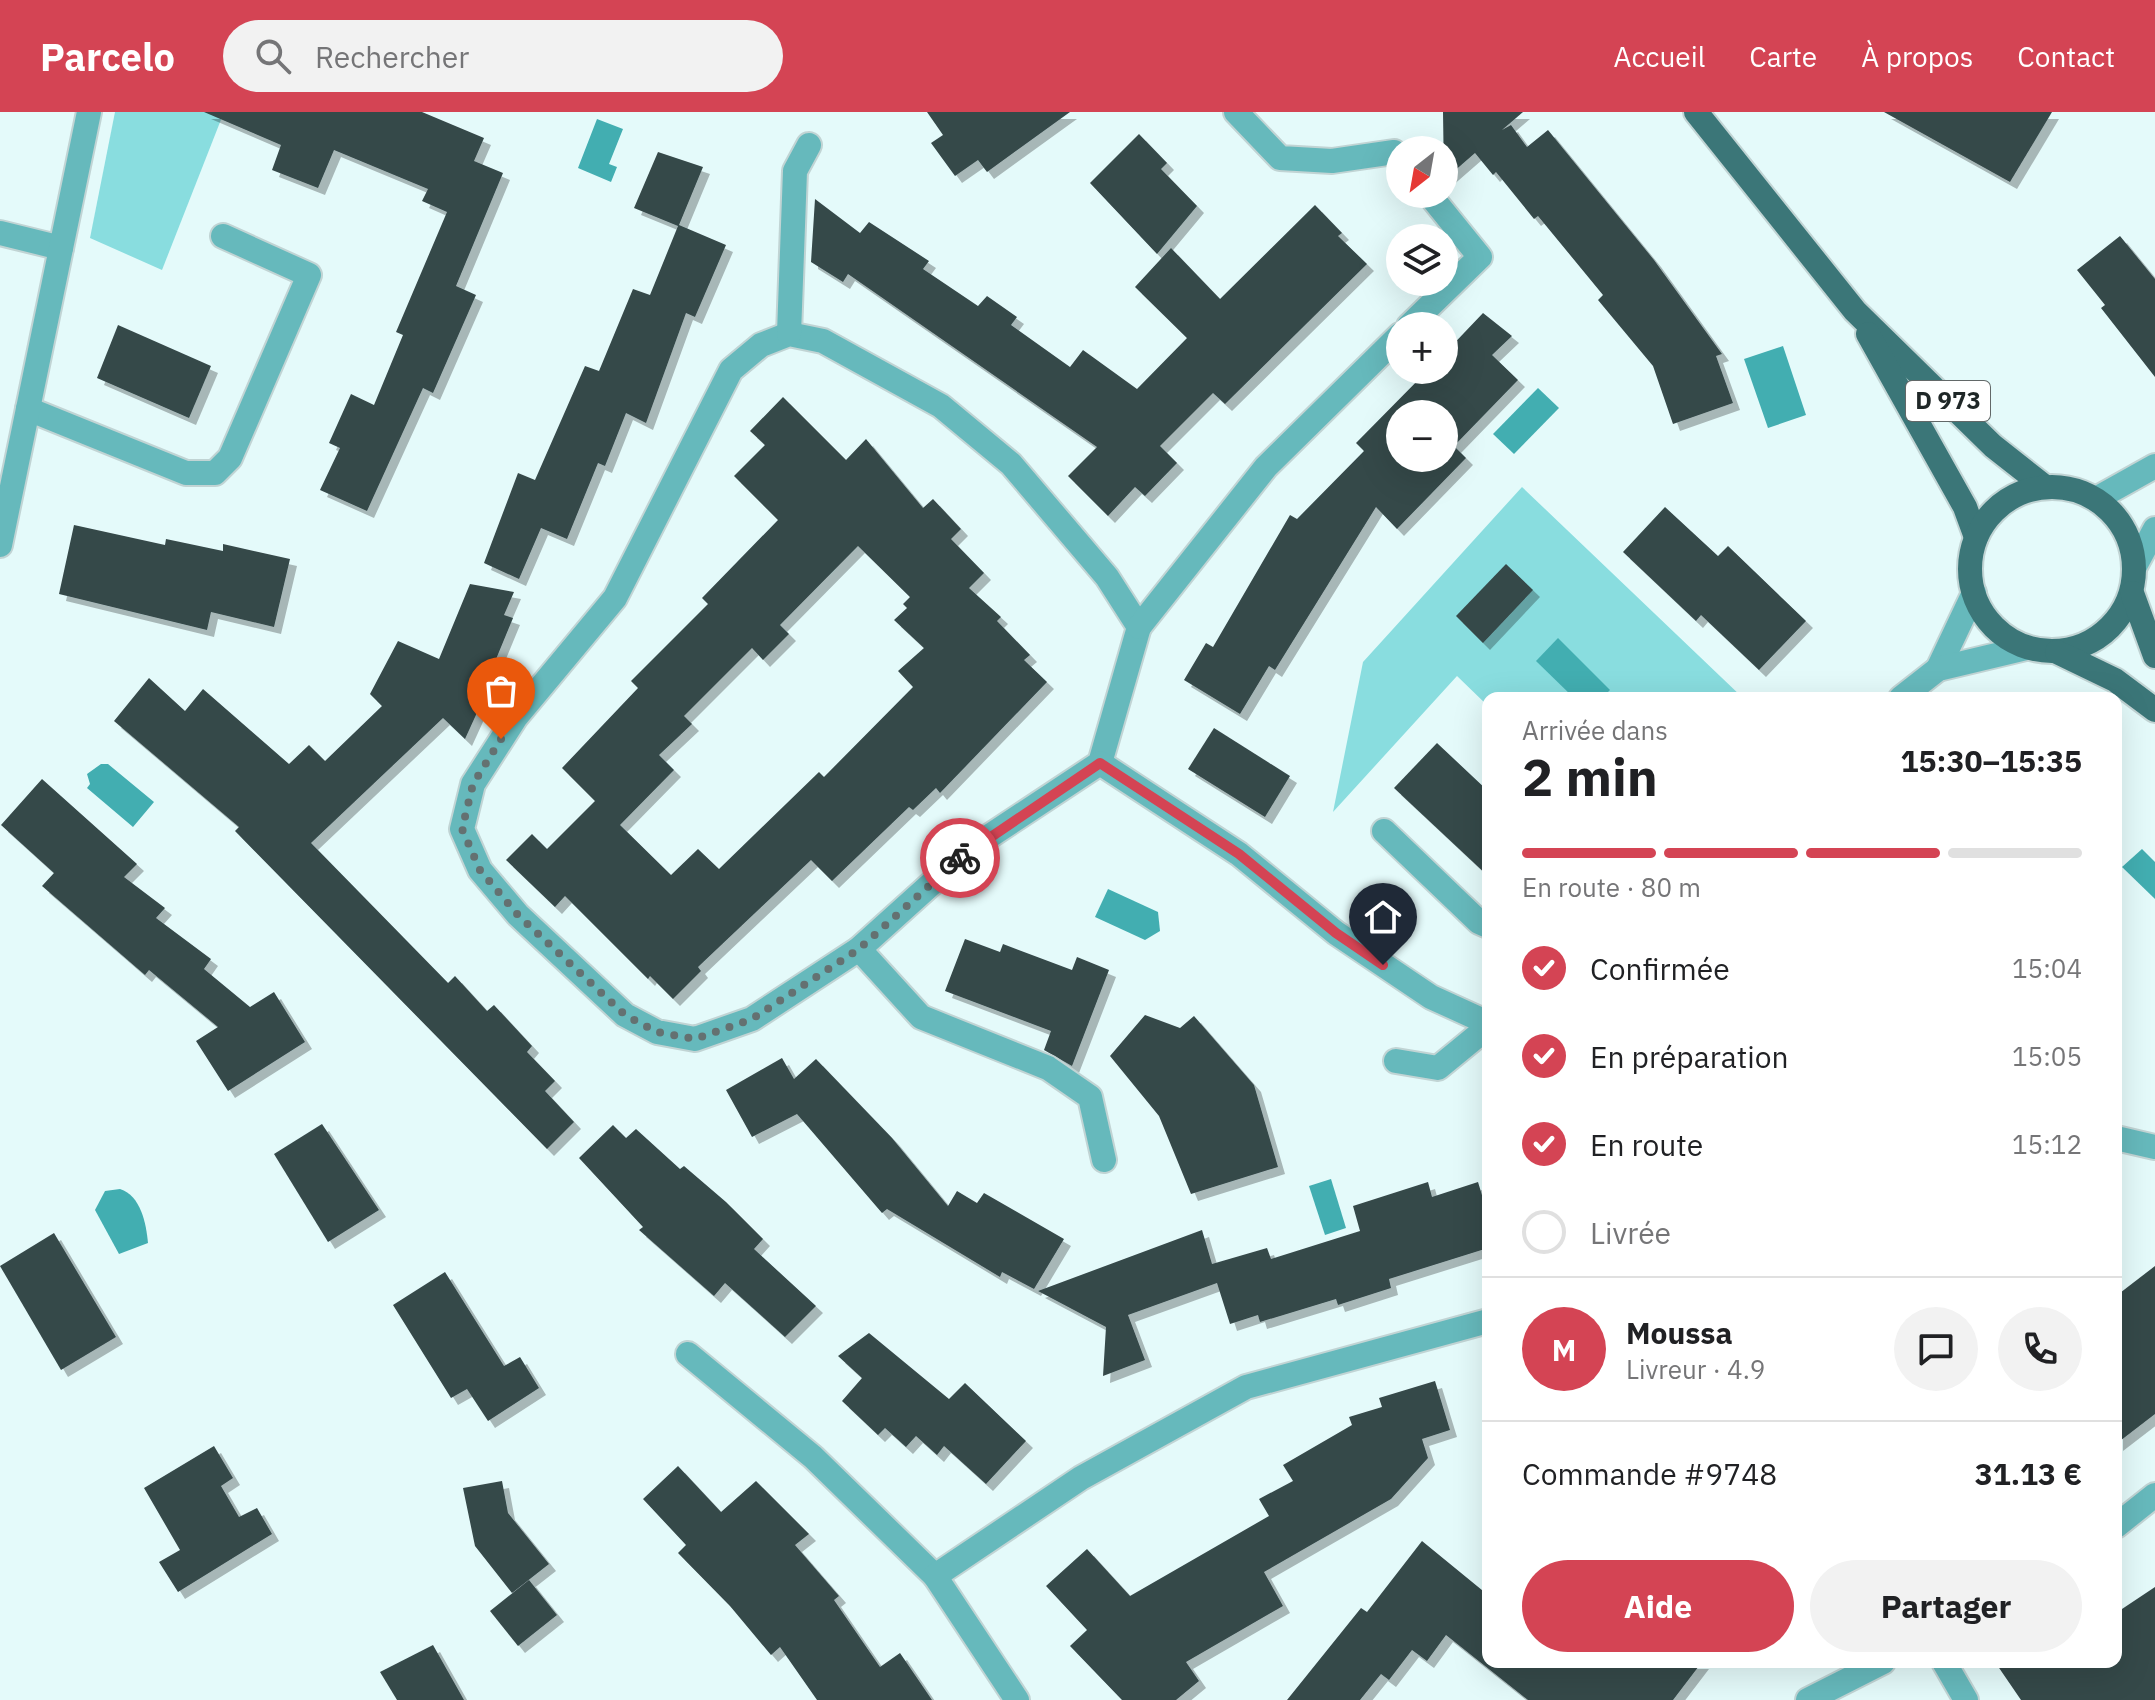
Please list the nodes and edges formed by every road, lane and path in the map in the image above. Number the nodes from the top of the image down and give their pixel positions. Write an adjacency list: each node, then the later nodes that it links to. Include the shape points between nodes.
1 (89, 112): 9 (street)
2 (1236, 112): 5 (street, via 1280,158 1332,161)
3 (1696, 112): 10 (main road, D 973)
4 (809, 145): 12 (street, via 795,171)
5 (1386, 153)
6 (1440, 208): 11 (street, via 1480,257)
7 (0, 233): 9 (street)
8 (223, 236): 14 (street, via 309,275 230,458 215,473 186,473)
9 (61, 248): 14 (street)
10 (1855, 311): 16 (main road, D 973, via 1993,446); 19 (main road, D 973, via 1965,507)
11 (1423, 312)
12 (789, 334): 24 (street, via 823,341 941,406 999,455 1107,577); 34 (street, via 761,345 731,370 615,598 516,717 473,784 462,829 480,870 518,915 625,1015 657,1032 695,1039 752,1019)
13 (1386, 349): 24 (street, via 1266,467)
14 (28, 409): 20 (street)
15 (2155, 466): 17 (street)
16 (2045, 487): 17 (main road, via 2071,488); 19 (main road, via 2016,495 1992,512)
17 (2096, 499): 21 (main road, via 2116,516 2130,540)
18 (2155, 529): 21 (street)
19 (1976, 537): 22 (main road, via 1969,565)
20 (0, 545)
21 (2135, 566): 23 (main road)
22 (1974, 593): 25 (main road, via 2002,636); 28 (street)
23 (2132, 593): 26 (main road, via 2104,634 2082,647); 27 (main road)
24 (1139, 627): 31 (street)
25 (2026, 648): 26 (main road); 28 (street)
26 (2057, 652): 30 (main road, via 2115,680)
27 (2155, 656)
28 (1938, 669): 29 (street)
29 (1909, 692)
30 (2155, 710)
31 (1100, 763): 34 (street, via 970,849); 35 (street, via 1239,854 1336,933 1431,997)
32 (1384, 831): 33 (street)
33 (1482, 923)
34 (859, 949): 40 (street, via 921,1017 1048,1068 1090,1097)
35 (1482, 1022)
36 (1482, 1030): 37 (street, via 1438,1068)
37 (1396, 1061)
38 (2122, 1139): 39 (street)
39 (2155, 1147)
40 (1104, 1160)
41 (1482, 1323): 45 (street, via 1246,1387 1081,1478)
42 (688, 1354): 45 (street, via 813,1457)
43 (2155, 1495): 44 (street)
44 (2122, 1521)
45 (935, 1576): 48 (street)
46 (1871, 1668): 49 (street)
47 (1947, 1668): 50 (street)
48 (1017, 1700)
49 (1808, 1700)
50 (1966, 1700)

